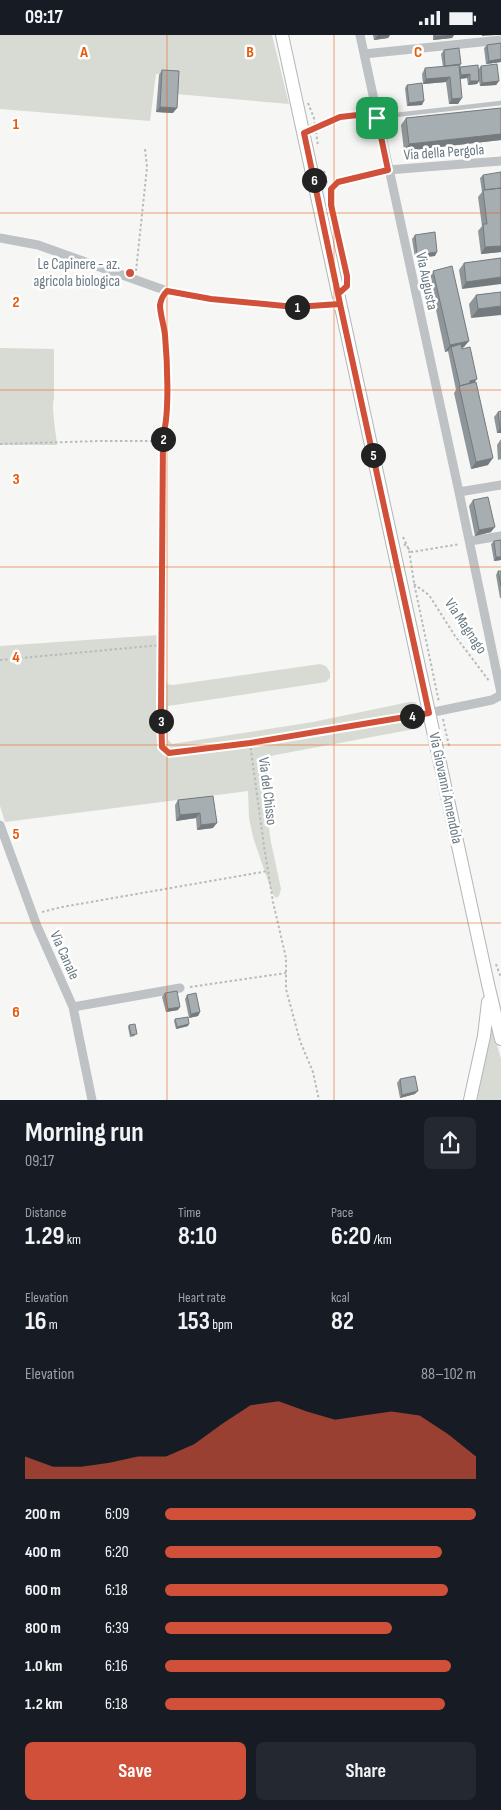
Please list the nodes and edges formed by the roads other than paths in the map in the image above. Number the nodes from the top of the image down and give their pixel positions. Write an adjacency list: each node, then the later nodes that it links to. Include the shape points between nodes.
1 (282, 35): 10 (main road, Via Giovanni Amendola)
2 (360, 35): 4 (street, Via Augusta)
3 (501, 40): 4 (street)
4 (364, 54): 6 (street, Via Augusta)
5 (501, 103): 6 (lane)
6 (377, 118): 8 (street, Via Augusta)
7 (501, 161): 8 (street, Via della Pergola)
8 (388, 170): 12 (street, Via Augusta)
9 (0, 238): 10 (street, via 38,245 167,291 211,299 295,307)
10 (339, 299): 16 (main road, Via Giovanni Amendola)
11 (501, 485): 12 (street)
12 (459, 492): 14 (street, Via Magnago)
13 (501, 536): 14 (street)
14 (470, 541): 15 (street, Via Magnago)
15 (499, 691): 16 (street, via 492,700)
16 (429, 713): 18 (main road, Via Giovanni Amendola)
17 (0, 825): 20 (street, Via Canale)
18 (488, 984): 21 (main road, Via Giovanni Amendola); 23 (main road, Via Giovanni Amendola, via 487,1017)
19 (180, 988): 20 (street)
20 (72, 1007): 22 (street, Via Canale)
21 (501, 1039)
22 (92, 1100)
23 (470, 1100)

